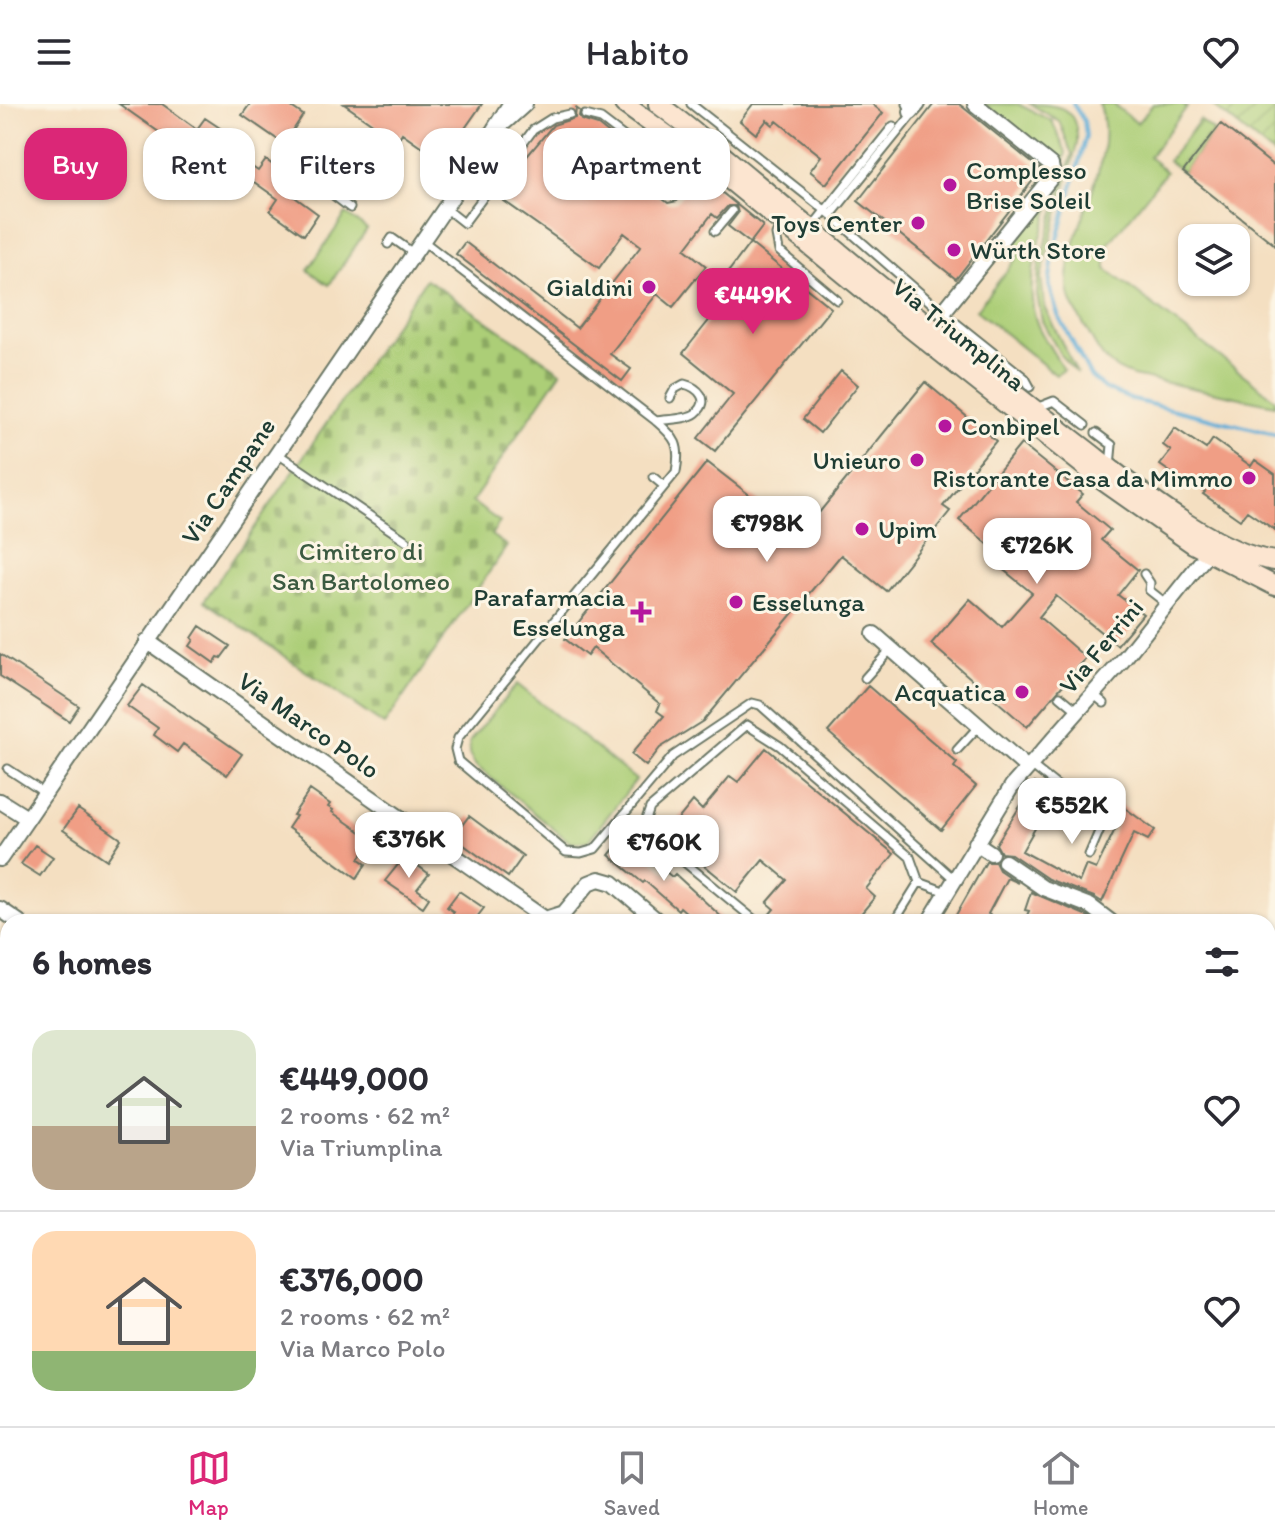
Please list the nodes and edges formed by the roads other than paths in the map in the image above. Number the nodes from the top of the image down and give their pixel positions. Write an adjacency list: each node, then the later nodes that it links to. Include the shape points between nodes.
1 (510, 104): 11 (street, Via Campane)
2 (525, 104): 12 (street, Via Campane)
3 (624, 104): 14 (main road, Via Triumplina)
4 (658, 104): 15 (main road, Via Triumplina)
5 (689, 104): 16 (lane, Via Triumplina); 24 (lane, Via Triumplina)
6 (975, 104): 32 (street, via 1051,165 1053,175)
7 (912, 107): 24 (lane)
8 (570, 114): 22 (lane, via 533,130 465,223)
9 (585, 115): 13 (lane)
10 (893, 126): 24 (lane)
11 (497, 128)
12 (498, 128)
13 (613, 128)
14 (674, 128)
15 (675, 128)
16 (677, 128)
17 (730, 169): 26 (main road, Via Triumplina)
18 (730, 186): 25 (main road, Via Triumplina)
19 (340, 200): 21 (lane)
20 (450, 200): 22 (street, Via Campane)
21 (350, 208)
22 (445, 208): 28 (street, Via Campane)
23 (732, 211): 27 (lane)
24 (828, 213): 26 (lane); 32 (lane, Via Triumplina)
25 (781, 223): 31 (lane, via 776,235 779,251); 46 (main road, Via Triumplina, via 1030,425)
26 (811, 229): 34 (main road, Via Triumplina)
27 (715, 231)
28 (422, 240): 30 (street, Via Campane); 38 (lane)
29 (388, 244): 30 (lane, via 392,238)
30 (413, 253): 41 (street, Via Campane)
31 (837, 300)
32 (943, 312): 33 (lane, Via Triumplina)
33 (988, 348): 34 (lane, Via Triumplina); 35 (lane, Via Triumplina)
34 (987, 372): 37 (main road, Via Triumplina)
35 (1030, 387)
36 (670, 398): 38 (lane, via 684,384 696,387 702,404 687,416)
37 (1033, 409): 39 (lane, via 1054,401); 42 (main road, Via Triumplina)
38 (656, 421): 44 (lane, via 680,451 676,472)
39 (1085, 425)
40 (1096, 433): 42 (lane, via 1112,445)
41 (276, 452): 45 (lane); 52 (street, Via Campane)
42 (1110, 468): 47 (main road, Via Triumplina, via 1228,546)
43 (653, 477): 44 (lane)
44 (664, 486): 70 (lane, via 458,738 458,761 566,852 581,853 595,849 673,756 752,703 767,710)
45 (407, 541)
46 (1208, 553): 49 (main road, Via Triumplina); 50 (street, Via Ferrini)
47 (1275, 561)
48 (1144, 574): 50 (lane, via 1149,590)
49 (1275, 586)
50 (1168, 605): 56 (street, Via Ferrini, via 1099,699)
51 (874, 634): 53 (street)
52 (147, 641): 61 (street, Via Campane); 71 (street, Via Marco Polo)
53 (891, 649): 54 (lane); 57 (street)
54 (865, 678)
55 (1060, 696): 56 (lane)
56 (1078, 711): 59 (street, Via Ferrini)
57 (979, 726): 58 (lane); 59 (street)
58 (957, 750)
59 (1028, 765): 64 (street, Via Ferrini); 66 (lane, via 1103,822)
60 (8, 769): 61 (lane)
61 (43, 792): 63 (street, Via Campane)
62 (0, 801): 63 (street)
63 (27, 818): 67 (street, Via Campane)
64 (976, 843): 65 (street); 70 (street, Via Ferrini)
65 (991, 853)
66 (1089, 855)
67 (0, 859)
68 (1005, 862): 77 (street)
69 (919, 882): 70 (lane); 74 (lane, via 910,857 780,746 747,725 650,808 643,828); 75 (lane)
70 (950, 885): 76 (street, Via Ferrini)
71 (538, 914)
72 (561, 914): 73 (street, Via Marco Polo, via 599,879 613,883)
73 (650, 914)
74 (747, 914)
75 (899, 914)
76 (934, 914)
77 (1092, 914)

